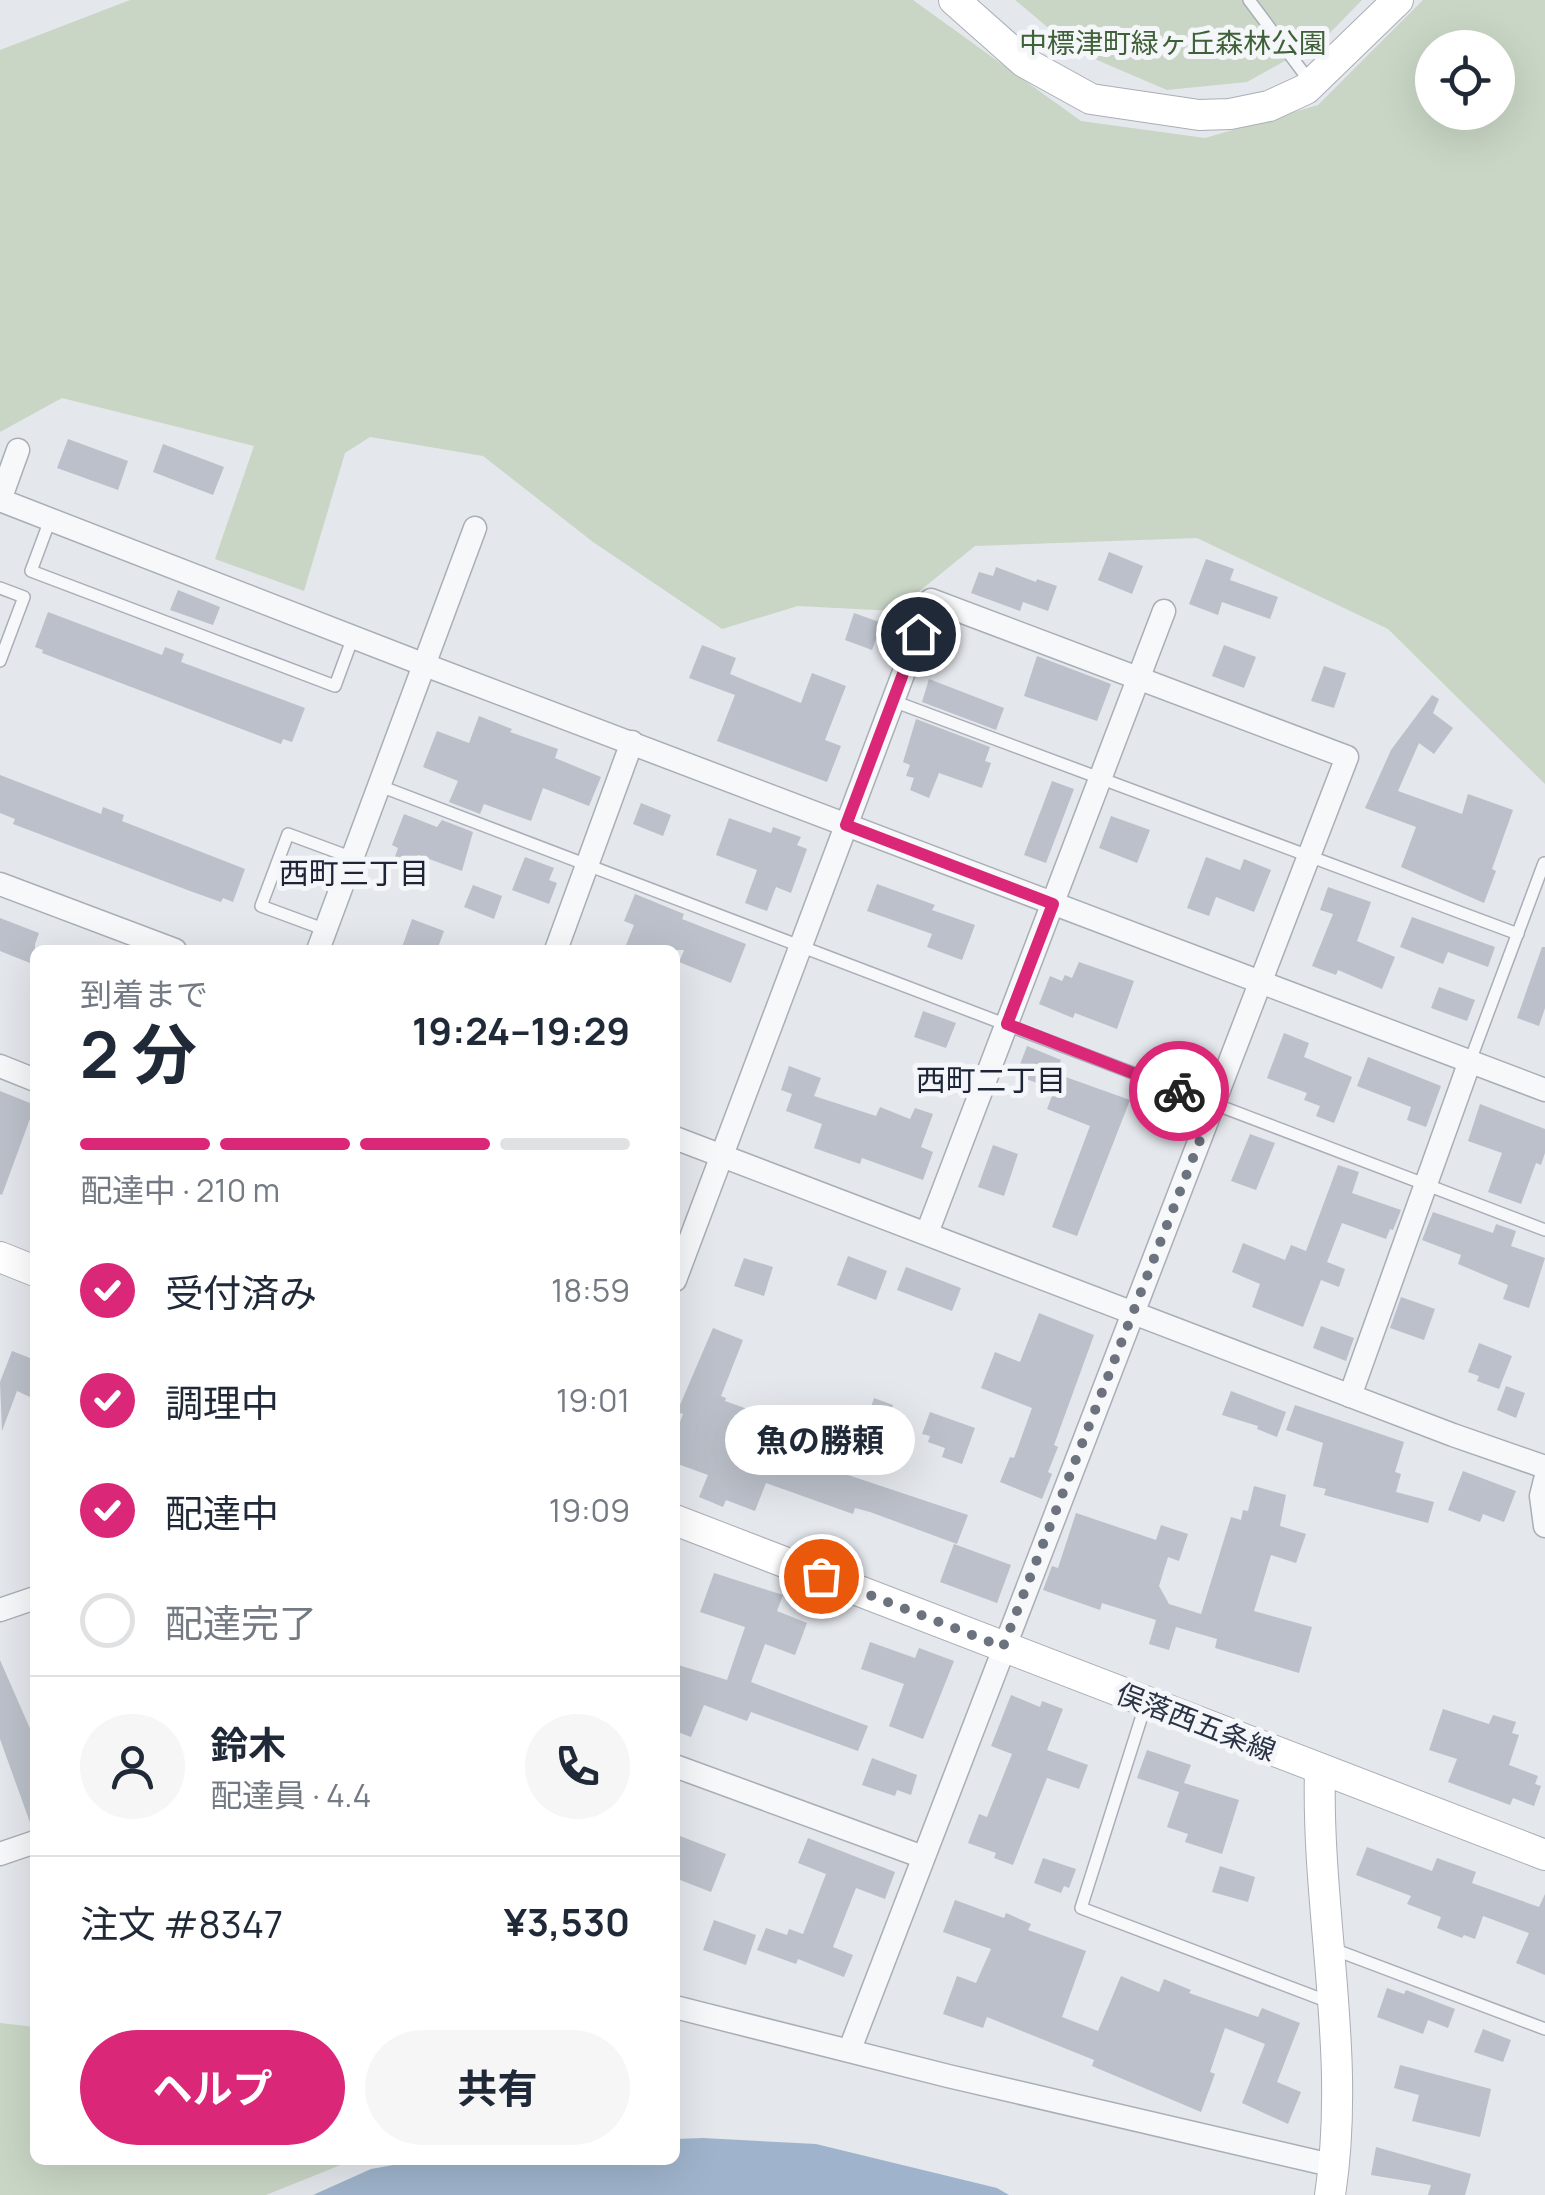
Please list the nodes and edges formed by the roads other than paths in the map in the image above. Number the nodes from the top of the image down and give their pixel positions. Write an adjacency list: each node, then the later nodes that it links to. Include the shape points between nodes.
1 (954, 0): 4 (main road, via 1024,62 1092,99 1230,114 1269,106)
2 (1250, 0): 4 (lane)
3 (1398, 0): 4 (main road)
4 (1310, 83)
5 (18, 450): 6 (street)
6 (0, 500): 7 (street)
7 (50, 520): 11 (street); 11 (lane, via 30,572 335,686)
8 (475, 528): 13 (street)
9 (0, 588): 12 (lane, via 24,596)
10 (1164, 612): 14 (street)
11 (353, 637): 13 (street)
12 (0, 661)
13 (425, 665): 16 (street); 18 (street)
14 (1139, 678): 15 (street, via 931,600); 17 (street); 20 (street, via 1348,757)
15 (893, 702): 17 (lane); 19 (street)
16 (632, 742): 19 (street); 22 (street)
17 (1100, 779): 20 (lane); 25 (street)
18 (380, 786): 21 (street); 22 (lane)
19 (846, 825): 25 (street); 30 (street)
20 (1309, 856): 26 (lane); 31 (street)
21 (353, 858): 27 (street); 27 (lane, via 288,834 261,906)
22 (588, 864): 29 (street); 30 (lane)
23 (1544, 864): 26 (lane)
24 (0, 884): 28 (street)
25 (1053, 904): 31 (street); 32 (street)
26 (1518, 934): 33 (lane)
27 (322, 940)
28 (163, 945)
29 (558, 945)
30 (801, 948): 32 (lane); 39 (street)
31 (1260, 982): 33 (street); 37 (street)
32 (1007, 1024): 37 (lane); 42 (street)
33 (1470, 1062): 36 (street); 40 (street)
34 (0, 1066): 35 (street)
35 (30, 1078)
36 (1545, 1090)
37 (1214, 1104): 40 (lane); 46 (street)
38 (680, 1140): 39 (street)
39 (722, 1156): 42 (street); 44 (street)
40 (1424, 1185): 41 (lane); 47 (street)
41 (1545, 1230)
42 (927, 1233): 46 (street)
43 (0, 1258): 45 (main road)
44 (680, 1267)
45 (30, 1269)
46 (1136, 1312): 47 (street); 54 (street)
47 (1350, 1396): 48 (street)
48 (1545, 1467)
49 (1545, 1480): 51 (street)
50 (680, 1522): 54 (main road, 俣落西五条線)
51 (1545, 1526)
52 (30, 1600): 53 (street)
53 (0, 1610)
54 (1003, 1647): 55 (main road, 俣落西五条線); 60 (street)
55 (1146, 1702): 57 (main road, 俣落西五条線); 63 (lane, via 1081,1908)
56 (680, 1768): 60 (street)
57 (1320, 1770): 61 (main road, 俣落西五条線); 62 (main road)
58 (30, 1843): 59 (street)
59 (2, 1848)
60 (923, 1856): 66 (street)
61 (1545, 1856)
62 (1329, 1948): 63 (main road); 65 (lane)
63 (1333, 2004): 67 (main road)
64 (680, 2008): 66 (street)
65 (1545, 2029)
66 (850, 2050): 67 (street)
67 (1333, 2180)

